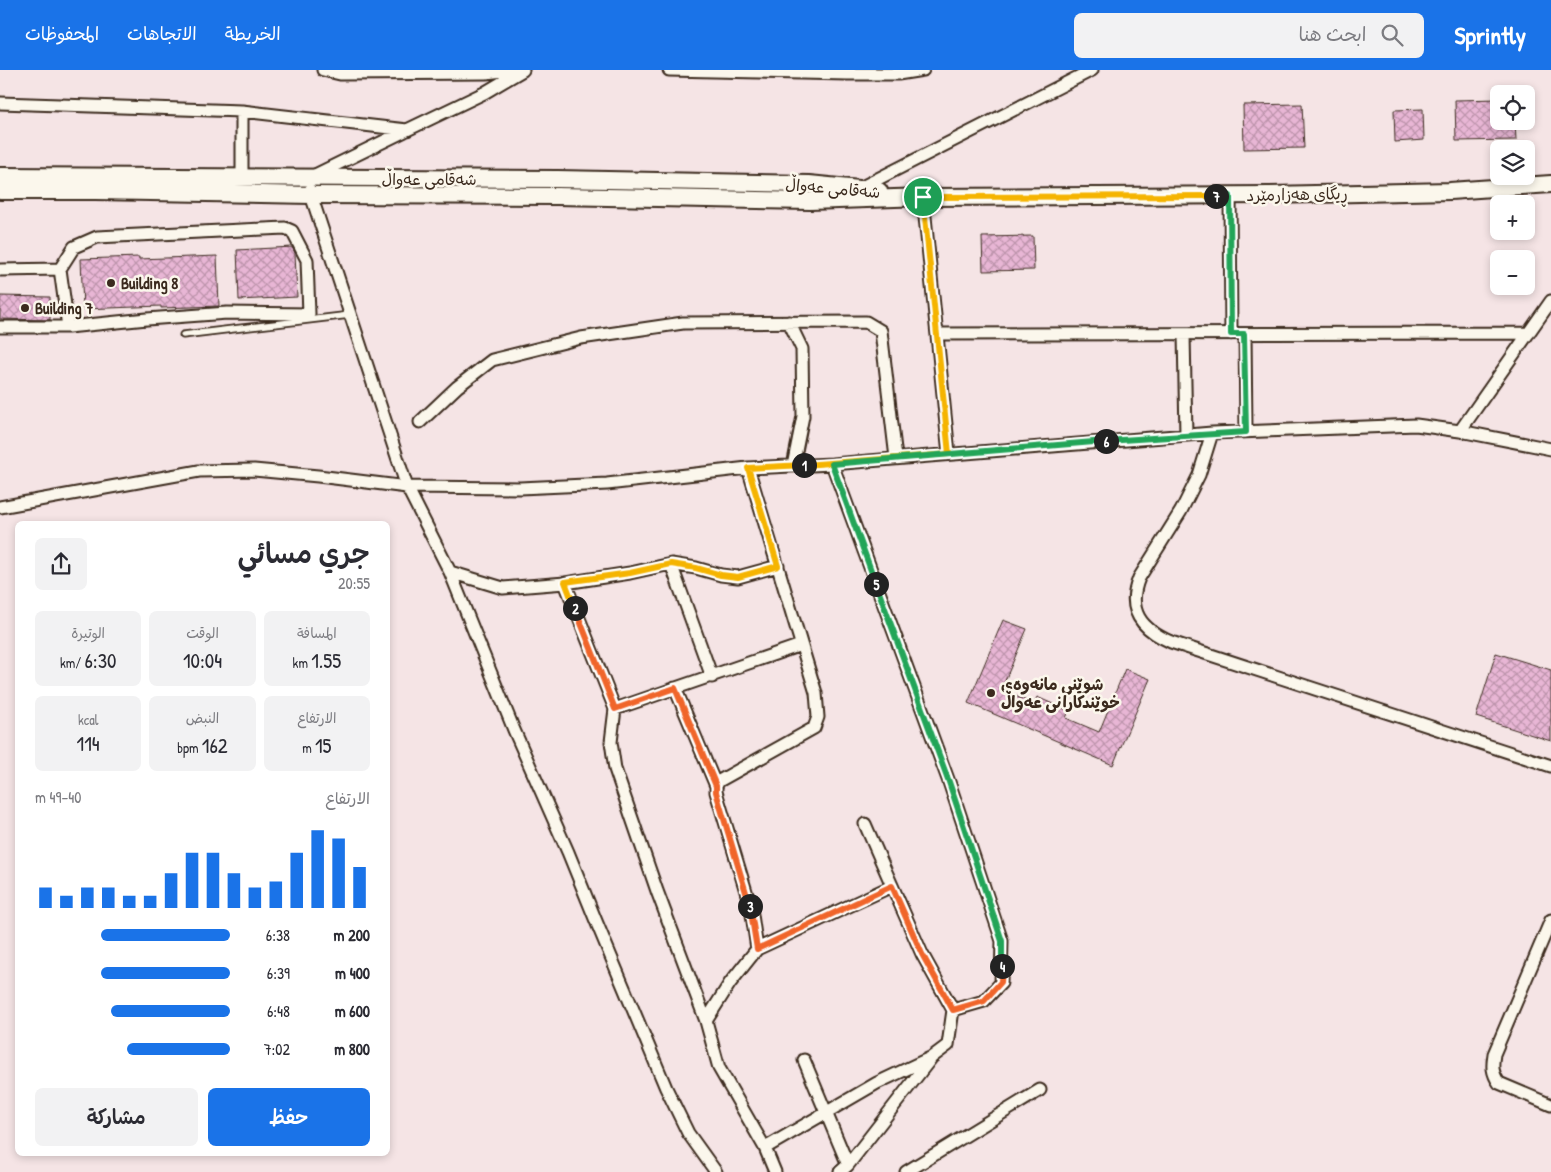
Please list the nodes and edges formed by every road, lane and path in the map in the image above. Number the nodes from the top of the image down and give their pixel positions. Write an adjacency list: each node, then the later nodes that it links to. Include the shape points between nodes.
1 (323, 70): 7 (street)
2 (512, 70): 9 (street)
3 (523, 70): 10 (street)
4 (669, 70): 8 (street)
5 (923, 70): 8 (street, via 898,74)
6 (1092, 70): 18 (street)
7 (340, 72): 9 (street)
8 (847, 72)
9 (486, 73): 10 (street, via 488,83)
10 (484, 93): 13 (street)
11 (0, 103): 12 (street)
12 (242, 111): 13 (street); 15 (street)
13 (407, 130): 16 (street)
14 (0, 176): 15 (main road, شەقامی عەواڵ)
15 (242, 177): 16 (main road, شەقامی عەواڵ)
16 (309, 178): 18 (main road, شەقامی عەواڵ, via 567,179); 20 (street)
17 (1551, 184): 21 (main road, ڕیگای هەزارمێرد, via 1450,191)
18 (860, 188): 22 (main road, شەقامی عەواڵ)
19 (0, 191): 20 (main road, شەقامی عەواڵ)
20 (311, 195): 22 (main road, شەقامی عەواڵ, via 810,201); 26 (street)
21 (1230, 196): 22 (main road, ڕیگای هەزارمێرد); 33 (street)
22 (923, 197): 31 (street)
23 (60, 269): 24 (street); 29 (street); 29 (street, via 74,247 97,237 285,228 292,231 307,260 309,314 227,313)
24 (0, 270)
25 (1551, 301): 30 (street)
26 (350, 315): 35 (lane); 47 (street)
27 (789, 322): 36 (street, via 682,323 581,338 492,360 456,387); 43 (street, via 866,322 881,331); 45 (street, via 802,350 803,416)
28 (0, 327): 29 (street)
29 (68, 327)
30 (1529, 333): 34 (street); 37 (street)
31 (937, 334): 32 (street); 42 (street)
32 (1184, 334): 33 (street); 40 (street)
33 (1231, 334): 34 (street)
34 (1244, 334): 38 (street)
35 (182, 335)
36 (420, 422)
37 (1460, 431): 38 (street, via 1416,425); 41 (street)
38 (1246, 432): 39 (street)
39 (1212, 433): 40 (street); 57 (street, via 1192,490 1135,588 1136,608 1142,624 1171,642)
40 (1186, 435): 42 (street)
41 (1551, 449)
42 (949, 454): 43 (street)
43 (896, 458): 44 (street)
44 (832, 464): 45 (street); 63 (street, via 949,782 1002,941 1001,982 984,1001)
45 (793, 466): 46 (street)
46 (748, 468): 47 (street, via 607,484 520,488); 50 (street)
47 (406, 487): 48 (street, via 254,470 199,471); 51 (street)
48 (0, 507)
49 (671, 564): 50 (street, via 738,577); 52 (street); 54 (street)
50 (778, 566): 53 (street)
51 (450, 572): 52 (street, via 503,588); 72 (street, via 666,1088 688,1133)
52 (565, 582): 56 (street)
53 (802, 645): 54 (street); 58 (street, via 816,693 818,717 814,728 719,781)
54 (712, 677): 55 (street)
55 (675, 688): 56 (street); 58 (street)
56 (615, 709): 64 (street, via 611,742 615,769)
57 (1551, 766)
58 (716, 786): 62 (street, via 751,908)
59 (865, 824): 60 (street)
60 (892, 886): 62 (street); 63 (street, via 922,954)
61 (1551, 920): 68 (street, via 1494,1054 1492,1066 1499,1083)
62 (757, 949): 64 (street)
63 (953, 1010): 65 (street, via 948,1045)
64 (706, 1021): 70 (street, via 719,1068)
65 (932, 1058): 69 (street, via 877,1083); 71 (street)
66 (804, 1060): 69 (street)
67 (1040, 1090): 74 (street)
68 (1551, 1105)
69 (826, 1113): 70 (street); 71 (street)
70 (765, 1148): 73 (street)
71 (844, 1169)
72 (716, 1172)
73 (776, 1172)
74 (906, 1172)

